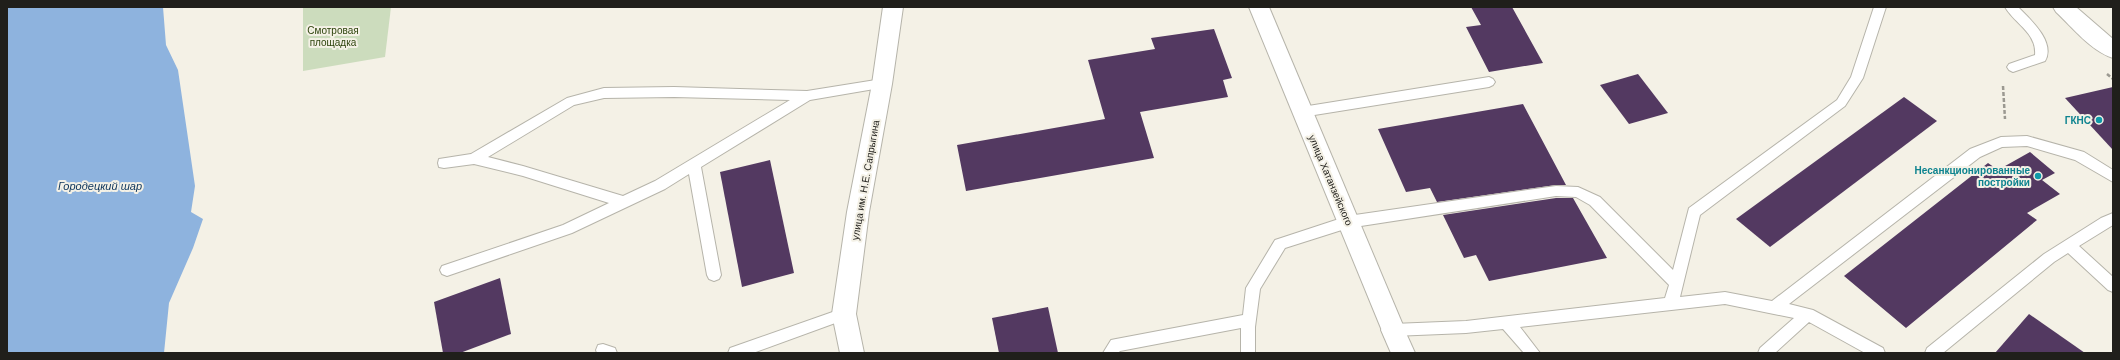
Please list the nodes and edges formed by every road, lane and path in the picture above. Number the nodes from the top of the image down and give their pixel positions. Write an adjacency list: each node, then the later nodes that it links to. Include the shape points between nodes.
1 (893, 7): 9 (street, улица им. Н.Е. Сапрыгина)
2 (1259, 7): 11 (street, улица Хатанзейского)
3 (1880, 7): 22 (lane, via 1857,78 1841,103 1694,212)
4 (2011, 7): 7 (lane, via 2032,29 2041,44 2042,53 2041,58)
5 (2063, 7): 6 (street)
6 (2113, 50)
7 (2013, 67)
8 (1489, 82): 11 (lane)
9 (882, 84): 10 (lane); 26 (street, улица им. Н.Е. Сапрыгина, via 858,212)
10 (807, 96): 12 (lane, via 674,92 604,93 571,101); 14 (lane)
11 (1302, 112): 18 (street, улица Хатанзейского)
12 (474, 159): 13 (lane); 16 (lane)
13 (444, 163)
14 (694, 163): 16 (lane, via 660,185); 21 (lane)
15 (2113, 177): 25 (lane, via 2079,156 2027,141 2001,142 1975,153)
16 (623, 202): 20 (lane, via 567,229)
17 (2113, 219): 19 (lane)
18 (1348, 222): 22 (lane, via 1556,191 1578,192 1595,201); 28 (lane, via 1280,244 1253,288); 30 (street, улица Хатанзейского)
19 (2068, 245): 23 (lane); 39 (lane)
20 (447, 270)
21 (714, 275)
22 (1676, 283): 24 (lane)
23 (2113, 286)
24 (1671, 304): 25 (lane, via 1725,298); 29 (lane)
25 (1773, 308): 27 (lane)
26 (844, 314): 31 (lane); 32 (street, улица им. Н.Е. Сапрыгина)
27 (1808, 314): 37 (lane); 38 (lane)
28 (1248, 320): 33 (lane, via 1116,345); 34 (lane)
29 (1506, 322): 30 (lane, via 1466,327); 36 (lane)
30 (1393, 330): 35 (street, улица Хатанзейского)
31 (735, 353)
32 (852, 353)
33 (1110, 353)
34 (1248, 353)
35 (1403, 353)
36 (1533, 353)
37 (1765, 353)
38 (1878, 353)
39 (1932, 353)

